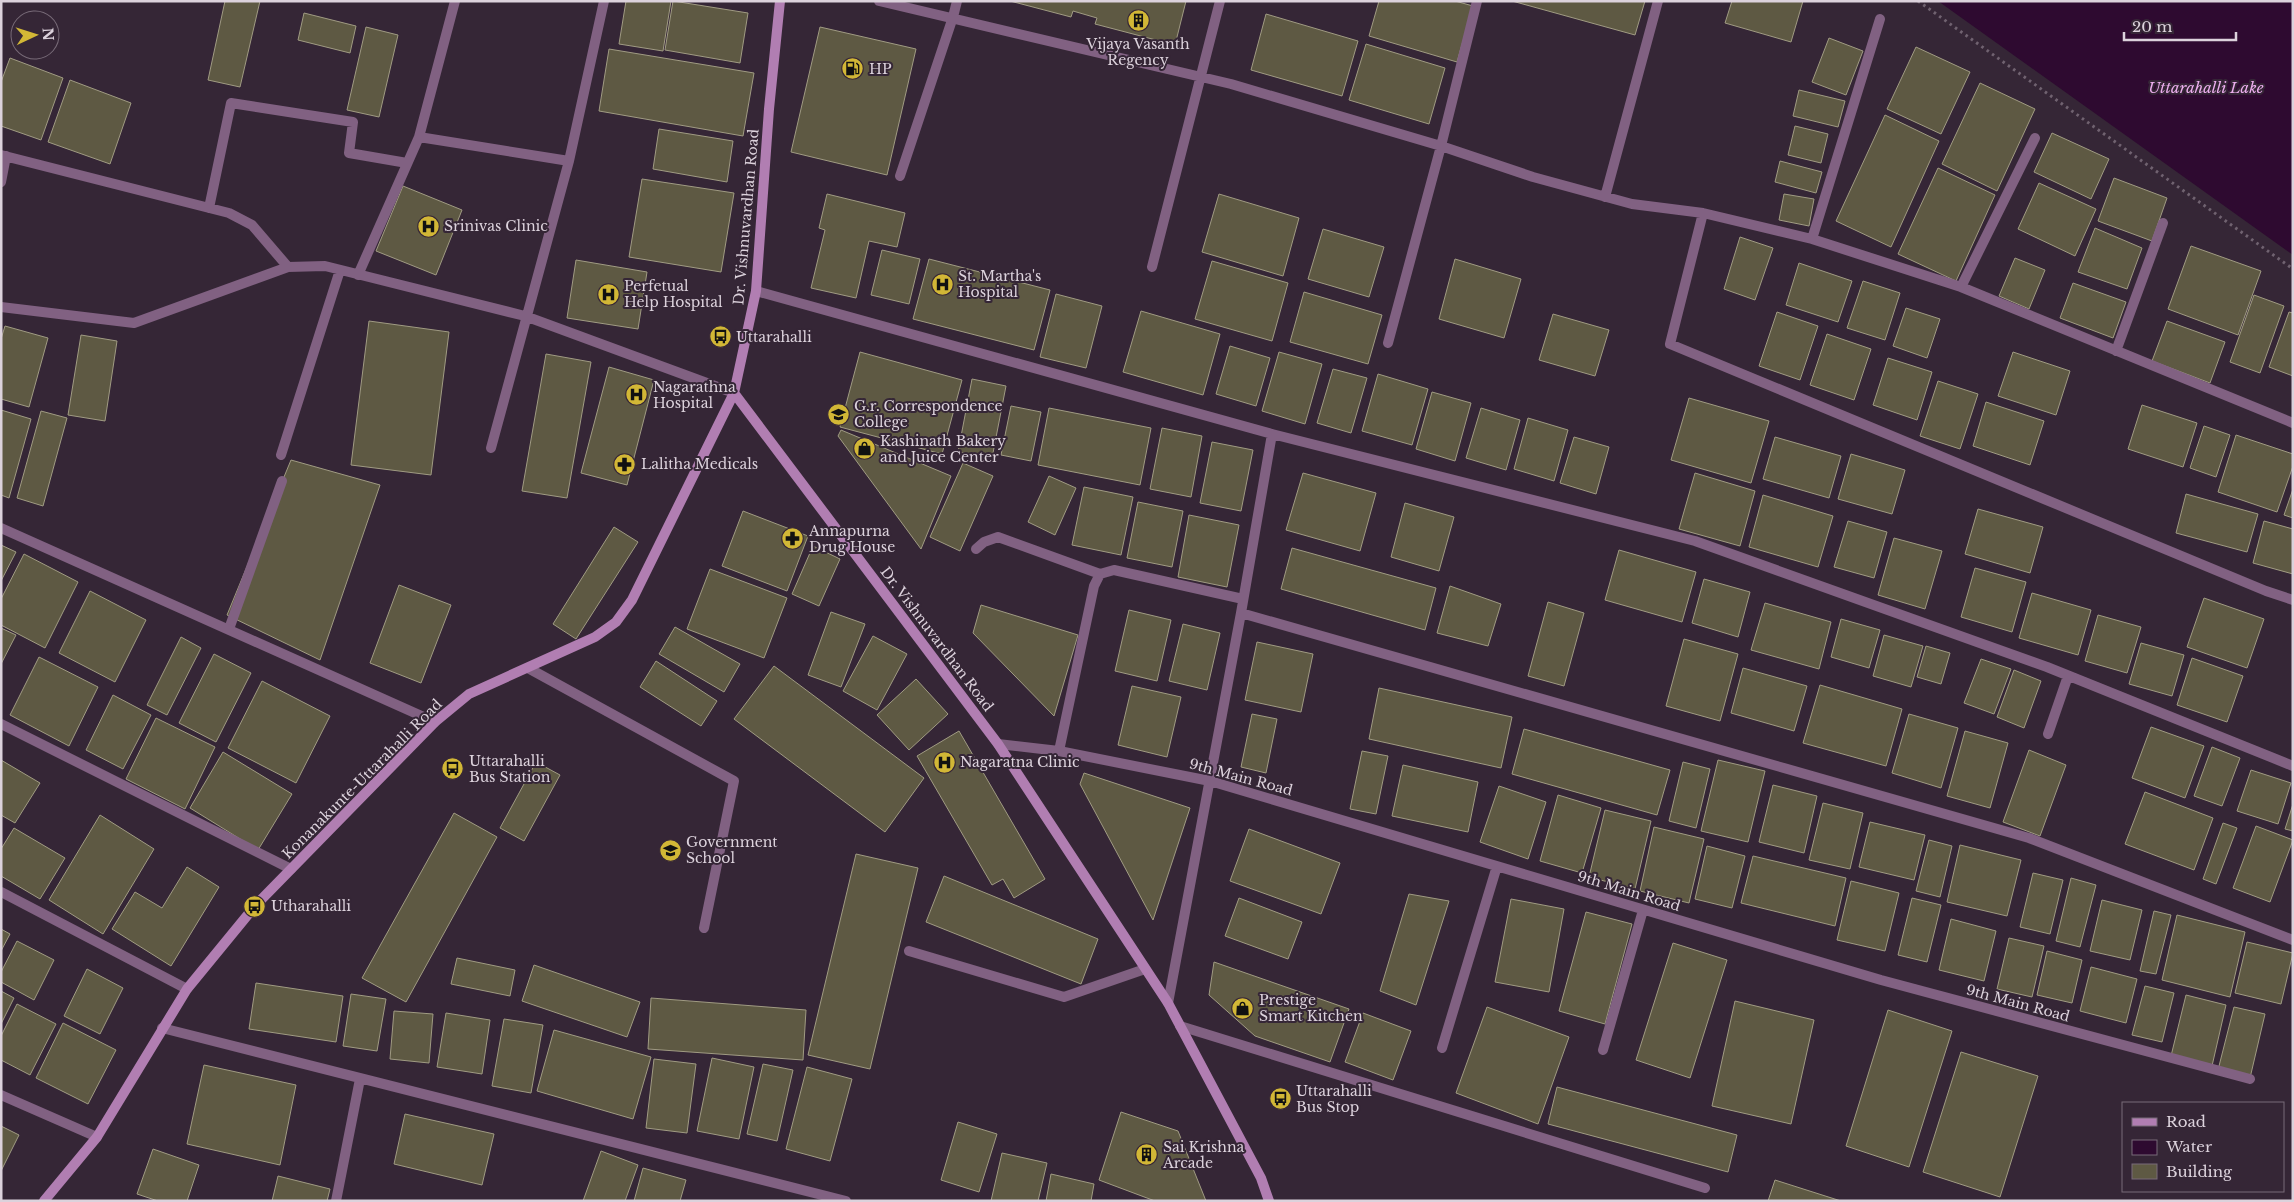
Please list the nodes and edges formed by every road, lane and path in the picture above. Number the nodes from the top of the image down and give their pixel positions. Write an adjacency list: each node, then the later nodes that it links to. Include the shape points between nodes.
1 (455, 1): 13 (street)
2 (604, 1): 17 (street)
3 (780, 1): 32 (main road, Dr. Vishnuvardhan Road)
4 (879, 1): 10 (street)
5 (957, 1): 10 (street)
6 (1220, 1): 12 (street)
7 (1477, 1): 15 (street)
8 (1658, 1): 21 (street)
9 (1918, 1): 29 (path)
10 (953, 17): 12 (street); 19 (street)
11 (1880, 19): 25 (street)
12 (1200, 76): 15 (street); 27 (street)
13 (419, 137): 17 (street); 18 (street)
14 (2035, 138): 31 (street)
15 (1441, 146): 21 (street); 35 (street)
16 (4, 155): 20 (street); 22 (street)
17 (569, 161): 34 (street)
18 (407, 163): 22 (street, via 349,153 353,122 231,103); 30 (street)
19 (900, 176)
20 (1, 182)
21 (1605, 197): 23 (street)
22 (209, 208): 26 (street, via 229,213 252,225)
23 (1703, 214): 25 (street); 47 (street, via 1670,344)
24 (2163, 223): 36 (street)
25 (1812, 239): 31 (street)
26 (288, 267): 28 (street, via 325,266); 33 (street, via 134,323)
27 (1152, 267)
28 (340, 270): 30 (street); 41 (street)
29 (2293, 270)
30 (358, 275): 34 (street)
31 (1962, 288): 36 (street)
32 (756, 291): 37 (main road, Dr. Vishnuvardhan Road); 39 (street)
33 (1, 307)
34 (525, 316): 37 (street); 40 (street)
35 (1388, 343)
36 (2116, 351): 38 (street)
37 (734, 393): 50 (main road, Konanakunte-Uttarahalli Road, via 632,600 616,622 595,637); 55 (main road, Dr. Vishnuvardhan Road)
38 (2293, 423)
39 (1272, 434): 46 (street); 51 (street, via 1695,541)
40 (490, 448)
41 (281, 455)
42 (282, 480): 49 (street)
43 (1, 528): 49 (street)
44 (976, 549): 45 (street, via 998,537)
45 (1100, 574): 46 (street, via 1114,570); 56 (street, via 1094,586)
46 (1243, 599): 48 (street)
47 (2293, 600)
48 (1241, 613): 58 (street); 64 (street, via 2028,838)
49 (229, 629): 52 (street)
50 (528, 668): 52 (main road, Konanakunte-Uttarahalli Road, via 469,694); 63 (street, via 734,781)
51 (2068, 676): 54 (street); 57 (street)
52 (435, 722): 60 (main road, Konanakunte-Uttarahalli Road)
53 (1, 724): 60 (street)
54 (2048, 734)
55 (998, 744): 56 (street, 9th Main Road); 66 (main road, Dr. Vishnuvardhan Road)
56 (1059, 751): 58 (street, 9th Main Road)
57 (2293, 766)
58 (1210, 781): 59 (street, 9th Main Road); 68 (street)
59 (1497, 866): 62 (street, 9th Main Road); 71 (street)
60 (291, 870): 67 (main road, Konanakunte-Uttarahalli Road, via 255,906)
61 (1, 892): 67 (street)
62 (1643, 910): 72 (street); 74 (street, 9th Main Road, via 1881,980)
63 (704, 928)
64 (2293, 940)
65 (909, 951): 66 (street, via 1064,997)
66 (1145, 969): 68 (main road, Dr. Vishnuvardhan Road)
67 (187, 989): 70 (main road, Konanakunte-Uttarahalli Road)
68 (1168, 1003): 69 (main road, Dr. Vishnuvardhan Road)
69 (1180, 1026): 77 (street); 81 (main road, Dr. Vishnuvardhan Road, via 1261,1178)
70 (162, 1028): 73 (street); 76 (main road, Konanakunte-Uttarahalli Road)
71 (1442, 1048)
72 (1603, 1050)
73 (360, 1079): 79 (street); 80 (street)
74 (2250, 1079)
75 (1, 1094): 76 (street)
76 (97, 1137): 78 (main road, Konanakunte-Uttarahalli Road)
77 (1705, 1188)
78 (44, 1201)
79 (336, 1201)
80 (846, 1201)
81 (1269, 1201)

